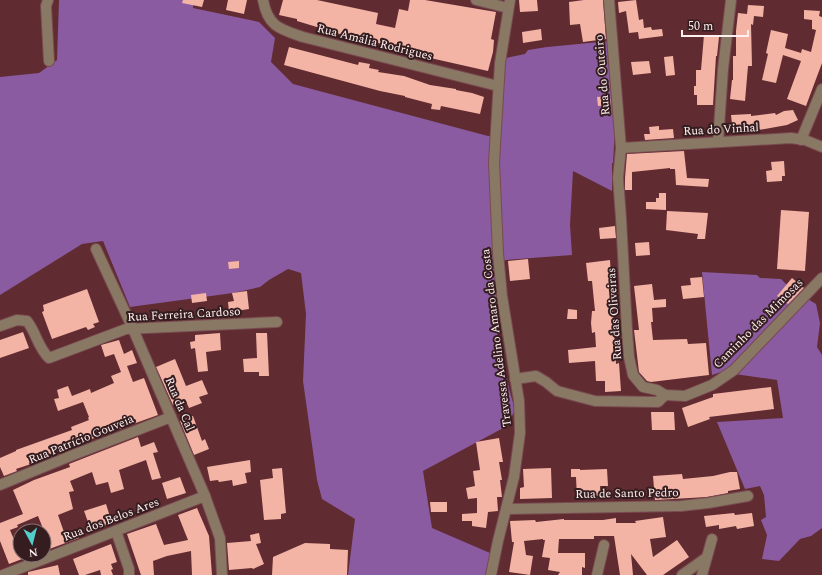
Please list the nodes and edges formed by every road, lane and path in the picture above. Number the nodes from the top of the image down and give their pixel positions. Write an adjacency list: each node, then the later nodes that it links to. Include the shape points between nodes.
1 (48, 0): 7 (street, via 46,12)
2 (263, 0): 8 (street, Rua Amália Rodrigues, via 265,12 270,20 282,29 303,37)
3 (476, 0): 6 (street)
4 (609, 0): 13 (street, Rua do Outeiro)
5 (731, 0): 11 (street)
6 (509, 4): 8 (street, Travessa Adelino Amaro da Costa)
7 (49, 61)
8 (498, 86): 19 (street, Travessa Adelino Amaro da Costa, via 494,162 498,253)
9 (822, 89): 10 (street)
10 (801, 140): 11 (street, Rua do Vinhal, via 791,138); 12 (street, Rua do Vinhal)
11 (718, 142): 13 (street, Rua do Vinhal)
12 (822, 147)
13 (621, 148): 20 (street, Rua das Oliveiras, via 618,178 629,357 633,375 643,387)
14 (96, 249): 18 (street, Rua da Cal)
15 (822, 278): 20 (street, Caminho das Mimosas, via 734,370 712,385 685,396)
16 (277, 322): 18 (street, Rua Ferreira Cardoso)
17 (0, 326): 18 (street, Rua Ferreira Cardoso, via 17,320 27,321 33,328 43,352 49,358 126,329)
18 (133, 329): 21 (street, Rua da Cal)
19 (515, 379): 20 (street, via 536,376 558,391 595,401 658,402); 25 (street, Travessa Adelino Amaro da Costa, via 520,433)
20 (665, 395)
21 (171, 417): 22 (street, Rua Patrício Gouveia); 23 (street, Rua da Cal)
22 (0, 485)
23 (205, 496): 26 (street, Rua dos Belos Ares); 32 (street, Rua da Cal, via 220,538)
24 (748, 496): 25 (street, Rua de Santo Pedro, via 681,506)
25 (507, 509): 33 (street, Travessa Adelino Amaro da Costa)
26 (116, 531): 30 (street, Rua dos Belos Ares); 31 (street)
27 (712, 539): 29 (street)
28 (604, 545): 34 (street)
29 (706, 558): 35 (street); 36 (street)
30 (3, 575)
31 (129, 575)
32 (222, 575)
33 (491, 575)
34 (596, 575)
35 (682, 575)
36 (702, 575)

